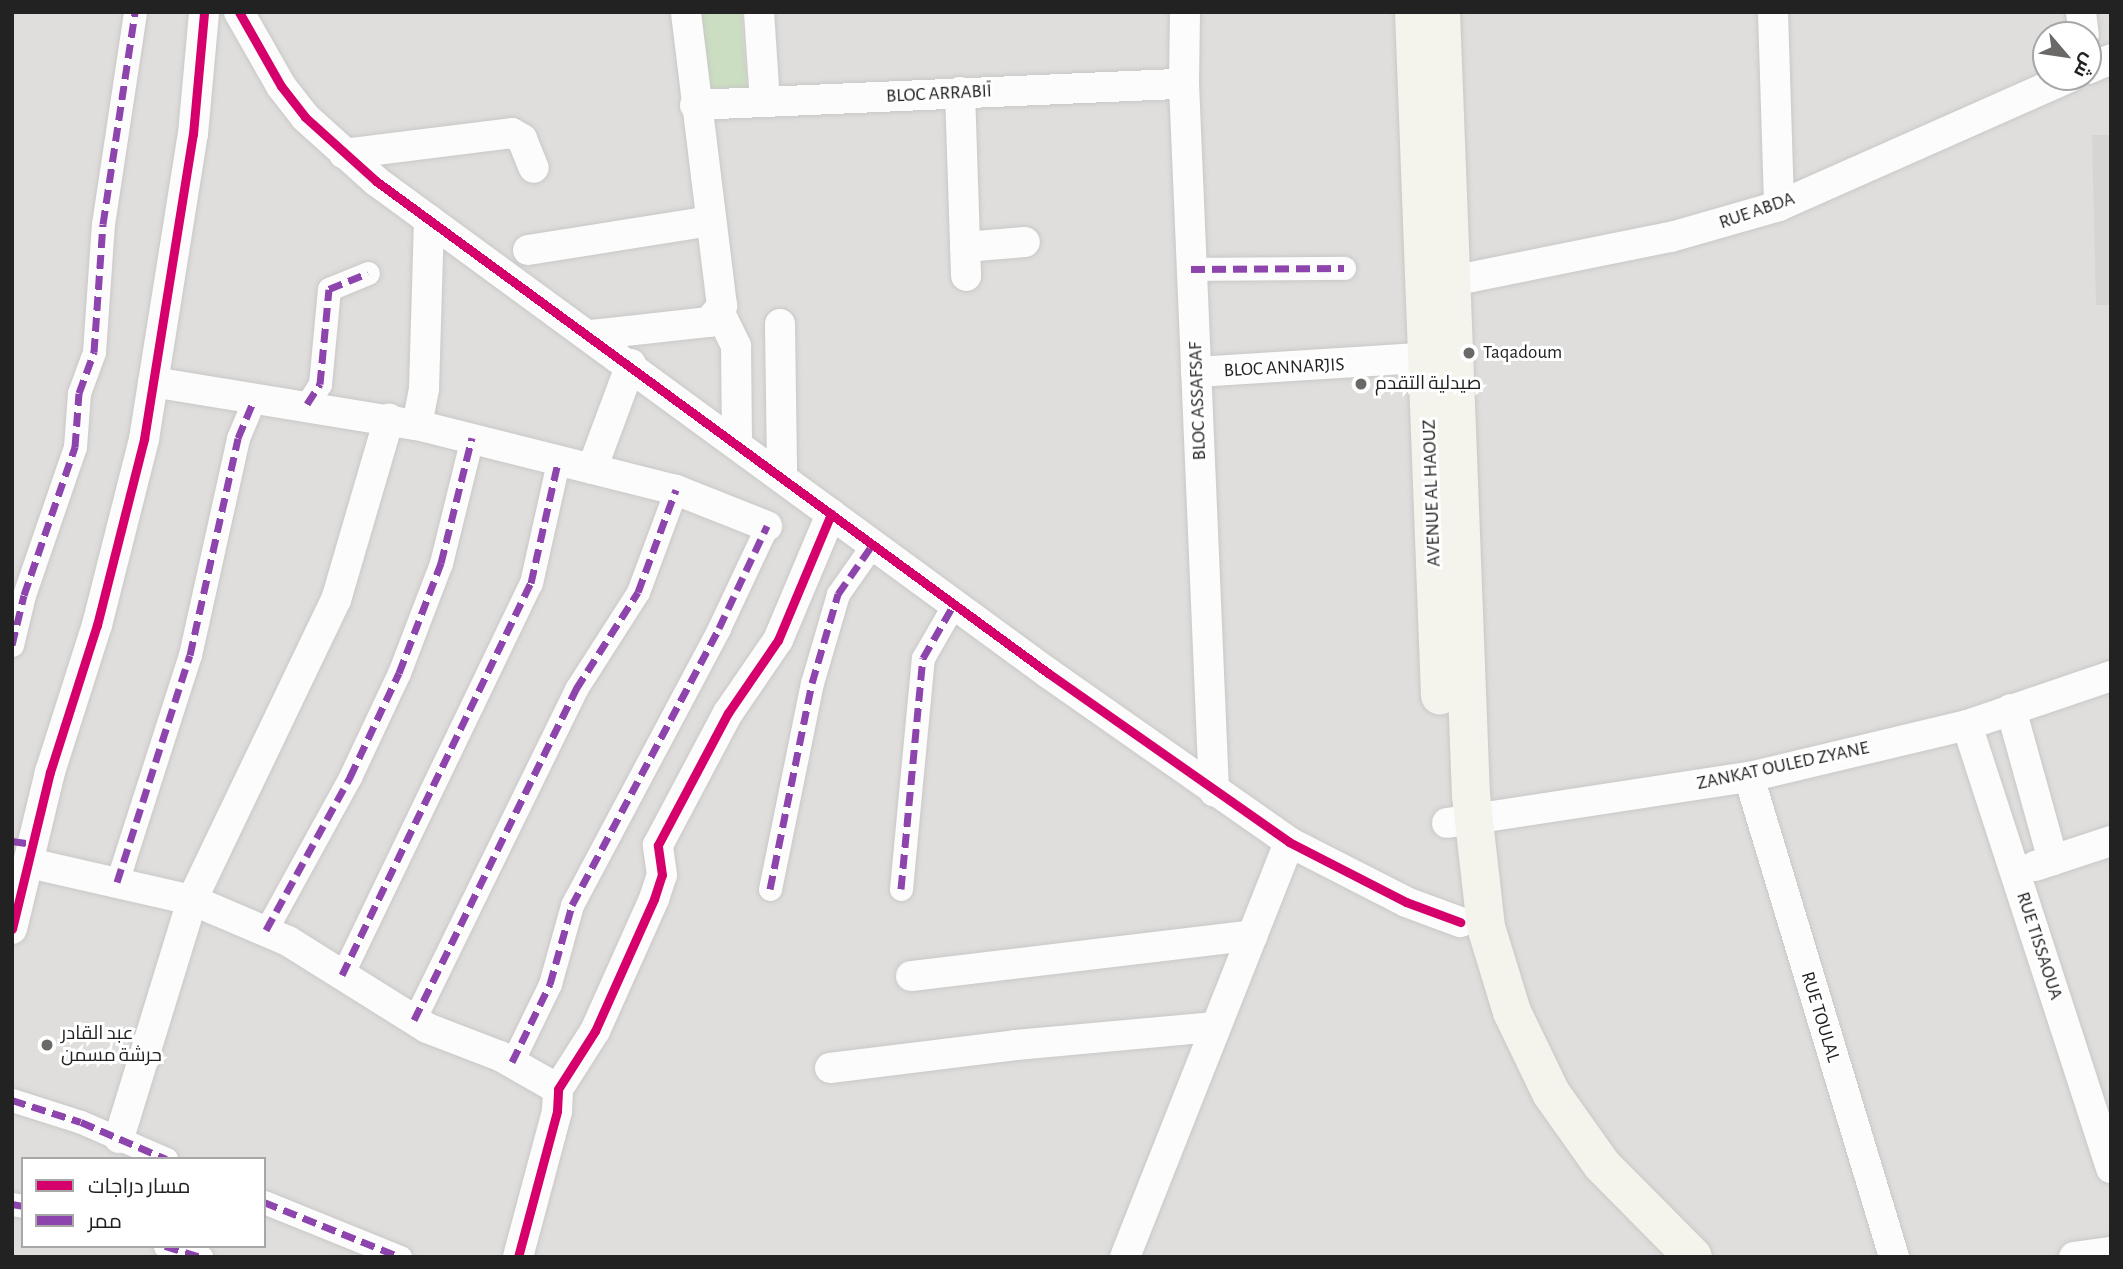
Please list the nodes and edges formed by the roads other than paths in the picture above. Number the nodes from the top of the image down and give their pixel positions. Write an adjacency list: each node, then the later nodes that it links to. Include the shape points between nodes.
1 (135, 12): 46 (street, via 103,224 94,352 79,393 75,447 24,595)
2 (204, 12): 32 (street, via 193,134)
3 (239, 12): 15 (street, via 281,86)
4 (686, 12): 14 (street)
5 (759, 12): 13 (street)
6 (1185, 12): 10 (street, BLOC ASSAFSAF)
7 (1414, 12): 25 (main road, AVENUE AL HAOUZ)
8 (1441, 12): 25 (main road, AVENUE AL HAOUZ)
9 (1773, 12): 17 (street)
10 (1184, 84): 12 (street, BLOC ARRABIÏ); 23 (street, BLOC ASSAFSAF)
11 (2034, 91): 17 (street, RUE ABDA)
12 (960, 92): 13 (street, BLOC ARRABIÏ); 20 (street, via 966,261)
13 (765, 102): 14 (street, BLOC ARRABIÏ)
14 (695, 105): 19 (street)
15 (344, 155): 16 (street, via 512,133 522,139); 18 (street)
16 (534, 168)
17 (1779, 206): 25 (street, RUE ABDA, via 1671,237)
18 (429, 220): 28 (street); 35 (street, via 424,389)
19 (711, 221): 21 (street); 26 (street)
20 (1025, 242)
21 (528, 250)
22 (1344, 268): 23 (street)
23 (1191, 269): 31 (street, BLOC ASSAFSAF)
24 (368, 273): 34 (street, via 330,289 320,384)
25 (1438, 284): 29 (main road, AVENUE AL HAOUZ)
26 (720, 313): 28 (street, via 709,322); 37 (street, via 736,346)
27 (780, 324): 40 (street)
28 (592, 335): 30 (street)
29 (1441, 356): 31 (street, BLOC ANNARJIS); 52 (main road, AVENUE AL HAOUZ)
30 (631, 364): 37 (street); 39 (street)
31 (1196, 372): 51 (street, BLOC ASSAFSAF)
32 (153, 382): 33 (street); 55 (street, via 122,534)
33 (254, 400): 34 (street); 58 (street, via 238,438 190,655)
34 (307, 404): 35 (street)
35 (403, 422): 36 (street); 61 (street, via 336,600)
36 (472, 438): 38 (street); 64 (street, via 441,563 399,673 350,777)
37 (737, 443): 40 (street)
38 (558, 462): 39 (street); 67 (street, via 531,583)
39 (592, 469): 41 (street)
40 (782, 477): 42 (street)
41 (676, 490): 43 (street); 69 (street, via 638,592 576,689)
42 (831, 514): 44 (street); 73 (street, via 778,640 728,713 658,845 662,875 654,899 595,1031)
43 (767, 526): 71 (street, via 719,628 582,883 550,984)
44 (873, 544): 45 (street); 59 (street, via 838,594 812,683)
45 (954, 604): 51 (street); 60 (street, via 923,658)
46 (12, 645)
47 (2111, 676): 48 (street, ZANKAT OULED ZYANE)
48 (2011, 709): 49 (street, ZANKAT OULED ZYANE); 56 (street)
49 (1967, 725): 50 (street, ZANKAT OULED ZYANE); 57 (street, RUE TISSAOUA)
50 (1749, 777): 52 (street, ZANKAT OULED ZYANE); 87 (street, RUE TOULAL)
51 (1214, 791): 54 (street)
52 (1460, 821): 62 (main road, AVENUE AL HAOUZ); 66 (main road, AVENUE AL HAOUZ, via 1478,883)
53 (2111, 841): 56 (street)
54 (1289, 842): 62 (street, via 1406,902); 65 (street)
55 (24, 849): 58 (street); 63 (street)
56 (2053, 860): 57 (street)
57 (2015, 872): 77 (street, RUE TISSAOUA)
58 (117, 882): 61 (street)
59 (769, 889)
60 (901, 890)
61 (192, 900): 64 (street); 75 (street)
62 (1460, 922): 66 (main road, AVENUE AL HAOUZ)
63 (12, 929)
64 (266, 930): 67 (street)
65 (1252, 935): 68 (street); 70 (street)
66 (1484, 968): 85 (main road, via 1499,1041 1539,1115 1589,1182); 86 (main road, via 1576,1130 1632,1199)
67 (342, 975): 69 (street)
68 (911, 976)
69 (414, 1020): 71 (street)
70 (1215, 1027): 72 (street, via 1028,1043); 84 (street)
71 (512, 1062): 73 (street)
72 (830, 1068)
73 (558, 1088): 83 (street, via 557,1111)
74 (12, 1100): 75 (street)
75 (119, 1139): 76 (street)
76 (161, 1157)
77 (2111, 1168)
78 (266, 1203): 82 (street)
79 (172, 1248): 81 (street)
80 (2111, 1252): 88 (street)
81 (201, 1257)
82 (400, 1257)
83 (518, 1257)
84 (1125, 1257)
85 (1662, 1257)
86 (1693, 1257)
87 (1894, 1257)
88 (2074, 1257)

